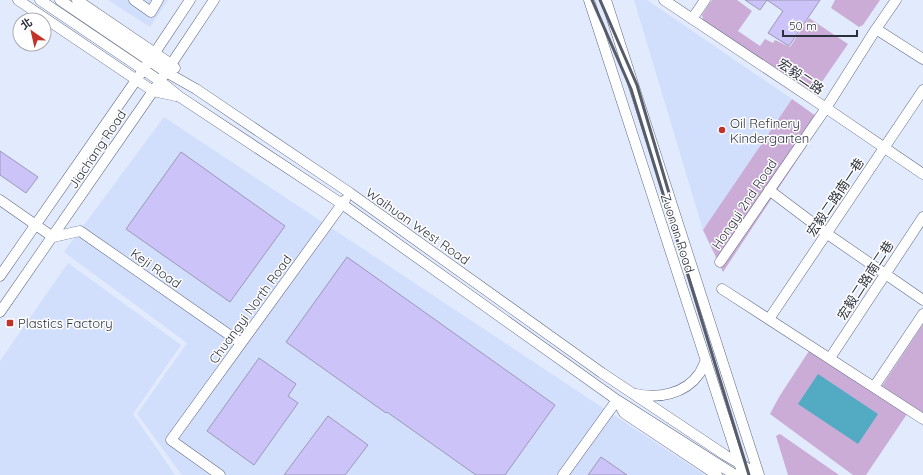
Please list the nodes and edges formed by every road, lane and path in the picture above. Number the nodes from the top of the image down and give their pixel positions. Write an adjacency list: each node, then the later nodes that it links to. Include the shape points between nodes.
1 (18, 0): 20 (street, Waihuan West Road)
2 (40, 0): 19 (street, Waihuan West Road)
3 (60, 0): 16 (street, Waihuan West Road)
4 (77, 0): 16 (street, Waihuan West Road)
5 (134, 0): 6 (street, via 151,12)
6 (158, 0)
7 (190, 0): 16 (street, Jiachang Road)
8 (214, 0): 18 (street, Jiachang Road)
9 (589, 0): 46 (street, Zuonan Road)
10 (606, 0): 57 (street, Zuonan Road)
11 (664, 0): 14 (street, 宏毅二路)
12 (705, 0): 14 (street)
13 (896, 0): 15 (street, Hongyi 2nd Road)
14 (692, 19): 25 (street, 宏毅二路)
15 (876, 29): 17 (street); 25 (street, Hongyi 2nd Road)
16 (152, 57): 18 (street, Waihuan West Road); 19 (street, Jiachang Road)
17 (923, 58)
18 (169, 68): 21 (street, Jiachang Road); 29 (street, Waihuan West Road, via 188,84)
19 (143, 69): 20 (street, Jiachang Road); 21 (street, Waihuan West Road)
20 (136, 79): 23 (street, Waihuan West Road); 33 (street, Jiachang Road)
21 (160, 81): 23 (street, Jiachang Road); 24 (street, Waihuan West Road)
22 (923, 90): 26 (street, 宏毅二路南一巷)
23 (153, 91): 24 (street, Waihuan West Road); 35 (street, Jiachang Road)
24 (180, 97): 31 (street, Waihuan West Road)
25 (826, 108): 26 (street, 宏毅二路); 28 (street, Hongyi 2nd Road)
26 (884, 148): 27 (street, 宏毅二路); 34 (street, 宏毅二路南一巷)
27 (923, 174)
28 (770, 190): 34 (street); 36 (street, Hongyi 2nd Road)
29 (350, 193): 31 (street, Chuangyi North Road); 48 (street, Waihuan West Road)
30 (0, 200): 33 (street)
31 (342, 204): 44 (street, Chuangyi North Road); 49 (street, Waihuan West Road)
32 (923, 217): 37 (street, 宏毅二路南二巷)
33 (36, 225): 35 (street); 38 (street, Jiachang Road)
34 (826, 233): 37 (street); 43 (street, 宏毅二路南一巷)
35 (53, 237): 41 (street, Jiachang Road); 44 (street, Keji Road, via 80,231)
36 (720, 262)
37 (885, 274): 40 (street); 45 (street, 宏毅二路南二巷)
38 (0, 276)
39 (722, 289): 43 (street)
40 (923, 300)
41 (0, 312)
42 (923, 314): 47 (street)
43 (769, 319): 45 (street)
44 (241, 343): 52 (street, Chuangyi North Road, via 171,440)
45 (830, 358): 47 (street)
46 (706, 360): 48 (street, Waihuan West Road, via 699,374 684,388 660,395); 51 (street, Zuonan Road)
47 (874, 387): 50 (street)
48 (631, 393): 51 (street, Waihuan West Road)
49 (617, 400): 53 (street); 54 (street, Waihuan West Road, via 624,413); 55 (street, Waihuan West Road)
50 (923, 419)
51 (740, 464): 56 (street, Zuonan Road); 57 (street, Waihuan West Road)
52 (220, 475)
53 (563, 475)
54 (717, 475)
55 (734, 475)
56 (743, 475)
57 (759, 475)

